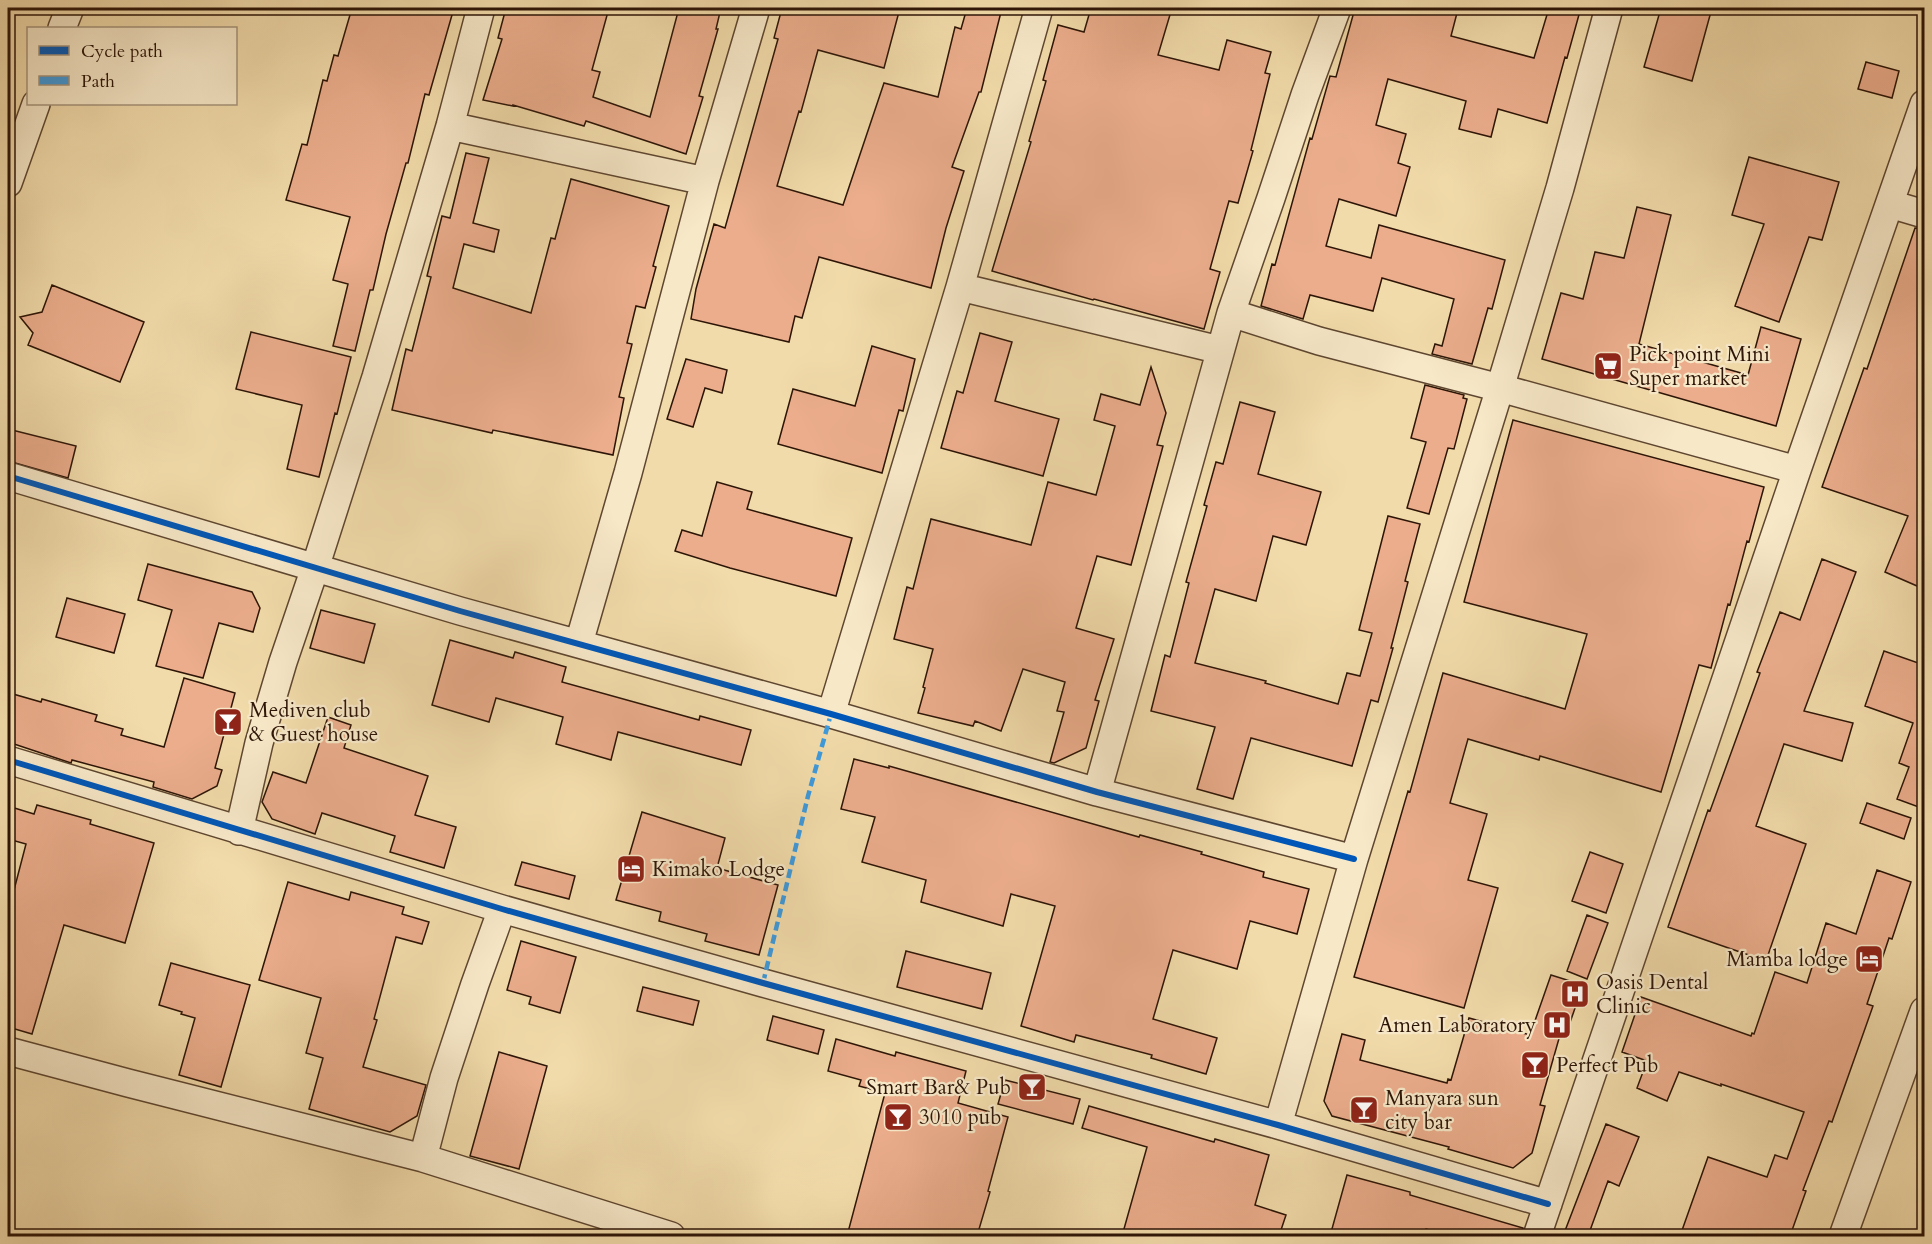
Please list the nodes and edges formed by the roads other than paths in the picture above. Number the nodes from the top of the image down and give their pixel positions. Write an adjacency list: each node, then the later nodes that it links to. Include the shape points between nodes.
1 (70, 8): 7 (street)
2 (481, 8): 10 (street)
3 (756, 8): 11 (street)
4 (1039, 8): 15 (street)
5 (1337, 8): 16 (street)
6 (1608, 8): 18 (street, via 1560,188)
7 (62, 27)
8 (36, 105): 12 (street)
9 (1924, 105): 13 (street)
10 (450, 126): 11 (street); 21 (street)
11 (705, 181): 22 (street)
12 (8, 183)
13 (1890, 204): 14 (street); 19 (street)
14 (1924, 214)
15 (960, 287): 17 (street); 23 (street)
16 (1231, 313): 17 (street); 18 (street, via 1319,341)
17 (1220, 350): 25 (street)
18 (1500, 388): 19 (street); 27 (street)
19 (1797, 470): 33 (street)
20 (8, 476): 21 (street)
21 (315, 568): 22 (street); 26 (street, via 268,712)
22 (579, 643): 23 (street)
23 (831, 714): 25 (street)
24 (8, 760): 26 (street)
25 (1097, 792): 27 (street)
26 (239, 831): 28 (street)
27 (1353, 859): 31 (street)
28 (502, 909): 31 (street); 32 (street, via 444,1078)
29 (1924, 1011): 36 (street)
30 (8, 1051): 32 (street)
31 (1278, 1125): 33 (street)
32 (423, 1158): 34 (street)
33 (1548, 1204): 35 (street)
34 (671, 1236)
35 (1537, 1236)
36 (1843, 1236)

